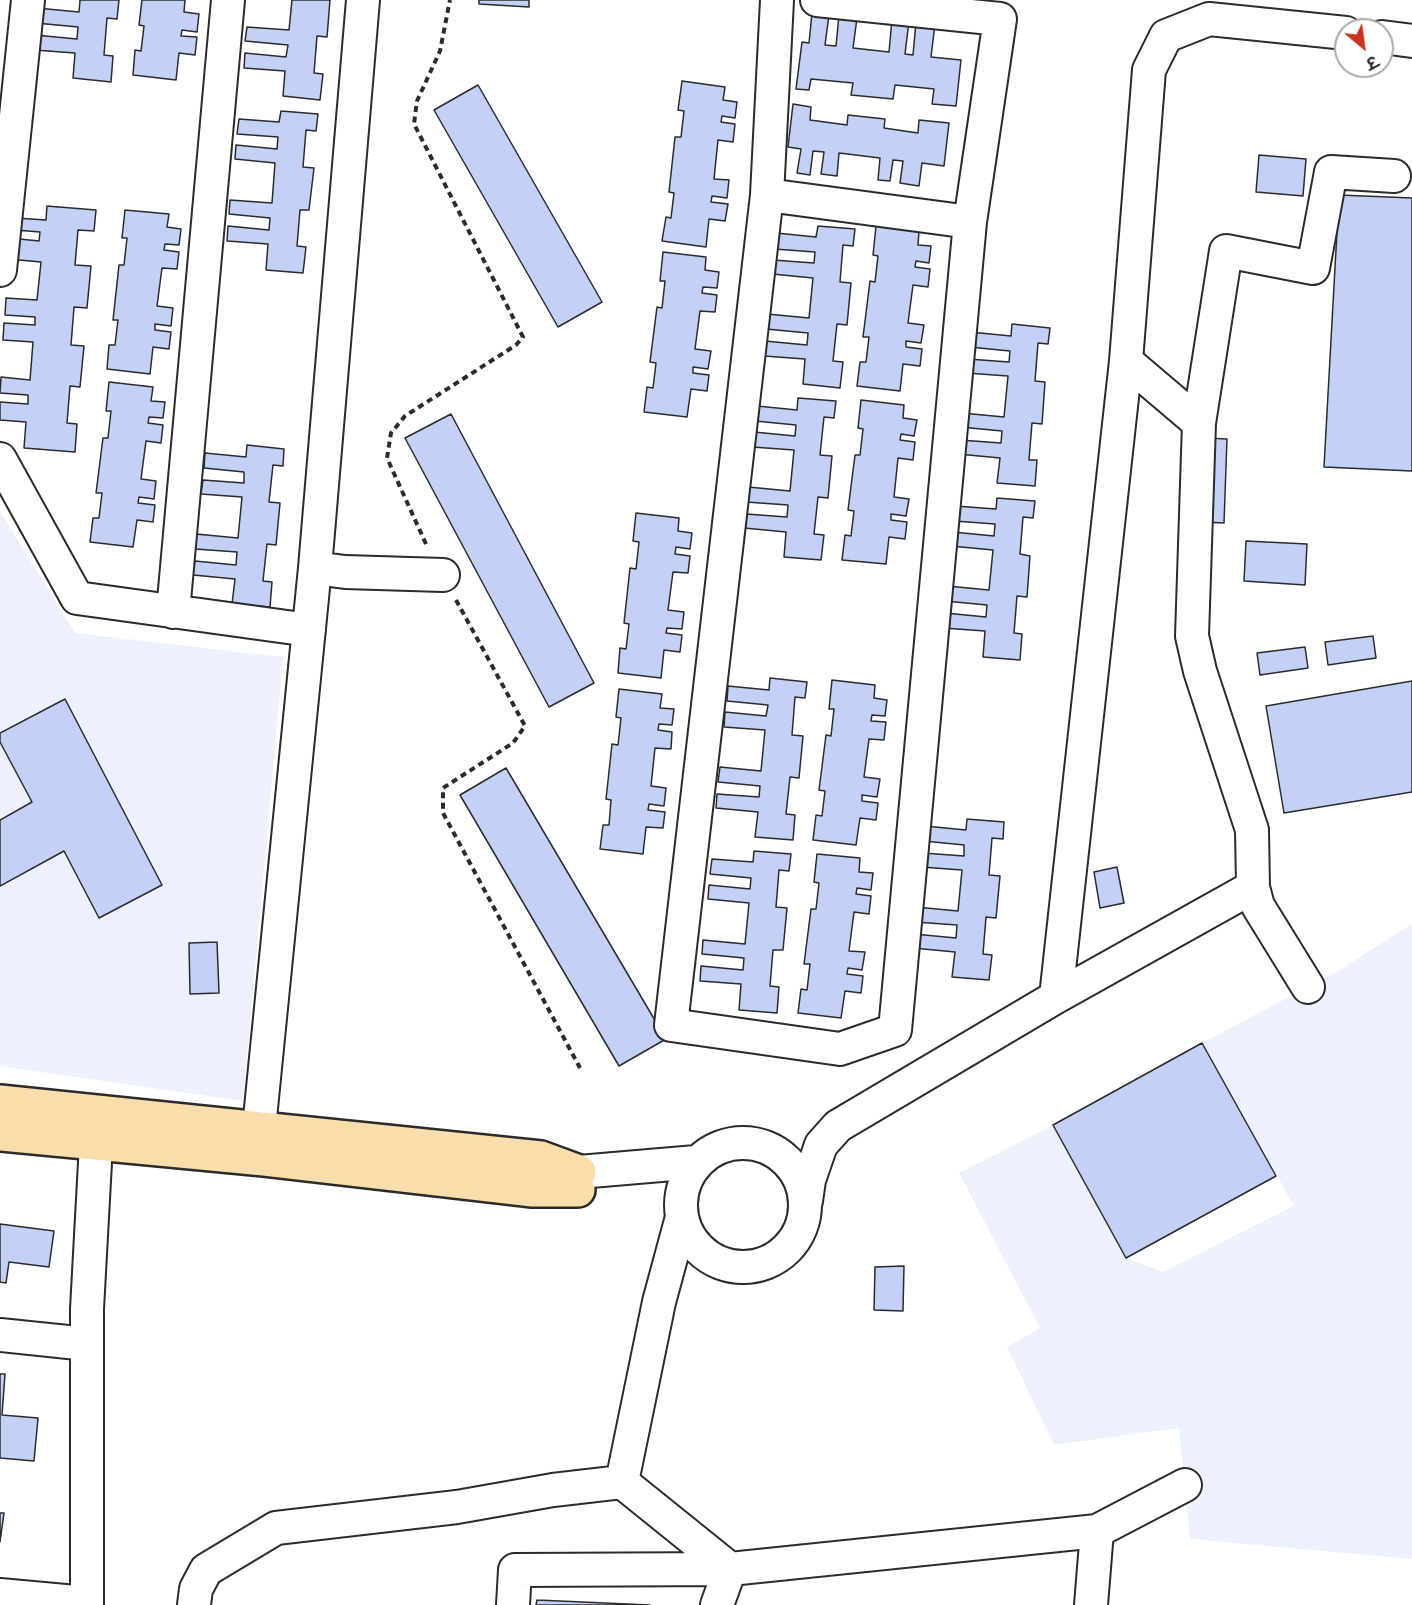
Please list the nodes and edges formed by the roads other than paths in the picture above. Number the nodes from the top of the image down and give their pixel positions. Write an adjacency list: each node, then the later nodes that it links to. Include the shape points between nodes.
1 (28, 0): 12 (street)
2 (228, 0): 18 (street)
3 (363, 0): 16 (street)
4 (777, 0): 10 (street)
5 (817, 0): 11 (street, via 1000,19)
6 (1334, 32): 13 (street, via 1209,19 1166,36 1149,70)
7 (1394, 38): 8 (street)
8 (1412, 40)
9 (1394, 176): 14 (street, via 1331,172 1313,268 1226,251)
10 (767, 195): 11 (street); 11 (street, via 671,1025 840,1048 895,1030)
11 (970, 222)
12 (0, 270)
13 (1126, 361): 14 (street); 22 (street)
14 (1199, 423): 20 (street, via 1192,636 1252,830)
15 (0, 459): 18 (street, via 77,598)
16 (315, 568): 17 (street); 19 (street)
17 (443, 575)
18 (173, 612): 19 (street)
19 (309, 630): 24 (street)
20 (1253, 887): 21 (street, via 1258,906); 22 (street)
21 (1308, 987)
22 (1056, 997): 29 (street, via 838,1126 821,1145)
23 (0, 1102): 24 (main road)
24 (259, 1128): 28 (main road, via 541,1158)
25 (0, 1134): 26 (main road)
26 (96, 1144): 28 (main road, via 533,1190); 32 (street)
27 (692, 1168): 28 (street); 29 (street, via 722,1146 754,1144 770,1149 795,1170); 30 (street, via 682,1188)
28 (579, 1181)
29 (806, 1200): 30 (street, via 805,1218 789,1248 775,1258 751,1266 726,1265 710,1258 697,1248)
30 (682, 1217): 33 (street, via 659,1302)
31 (0, 1335): 32 (street)
32 (87, 1344): 38 (street)
33 (622, 1482): 36 (street); 39 (street, via 458,1507 276,1528 206,1570 196,1589)
34 (1185, 1485): 35 (street)
35 (1097, 1531): 36 (street); 42 (street)
36 (730, 1569): 40 (street, via 515,1570); 41 (street)
37 (0, 1595): 38 (street)
38 (87, 1604)
39 (194, 1605)
40 (513, 1605)
41 (717, 1605)
42 (1091, 1605)

